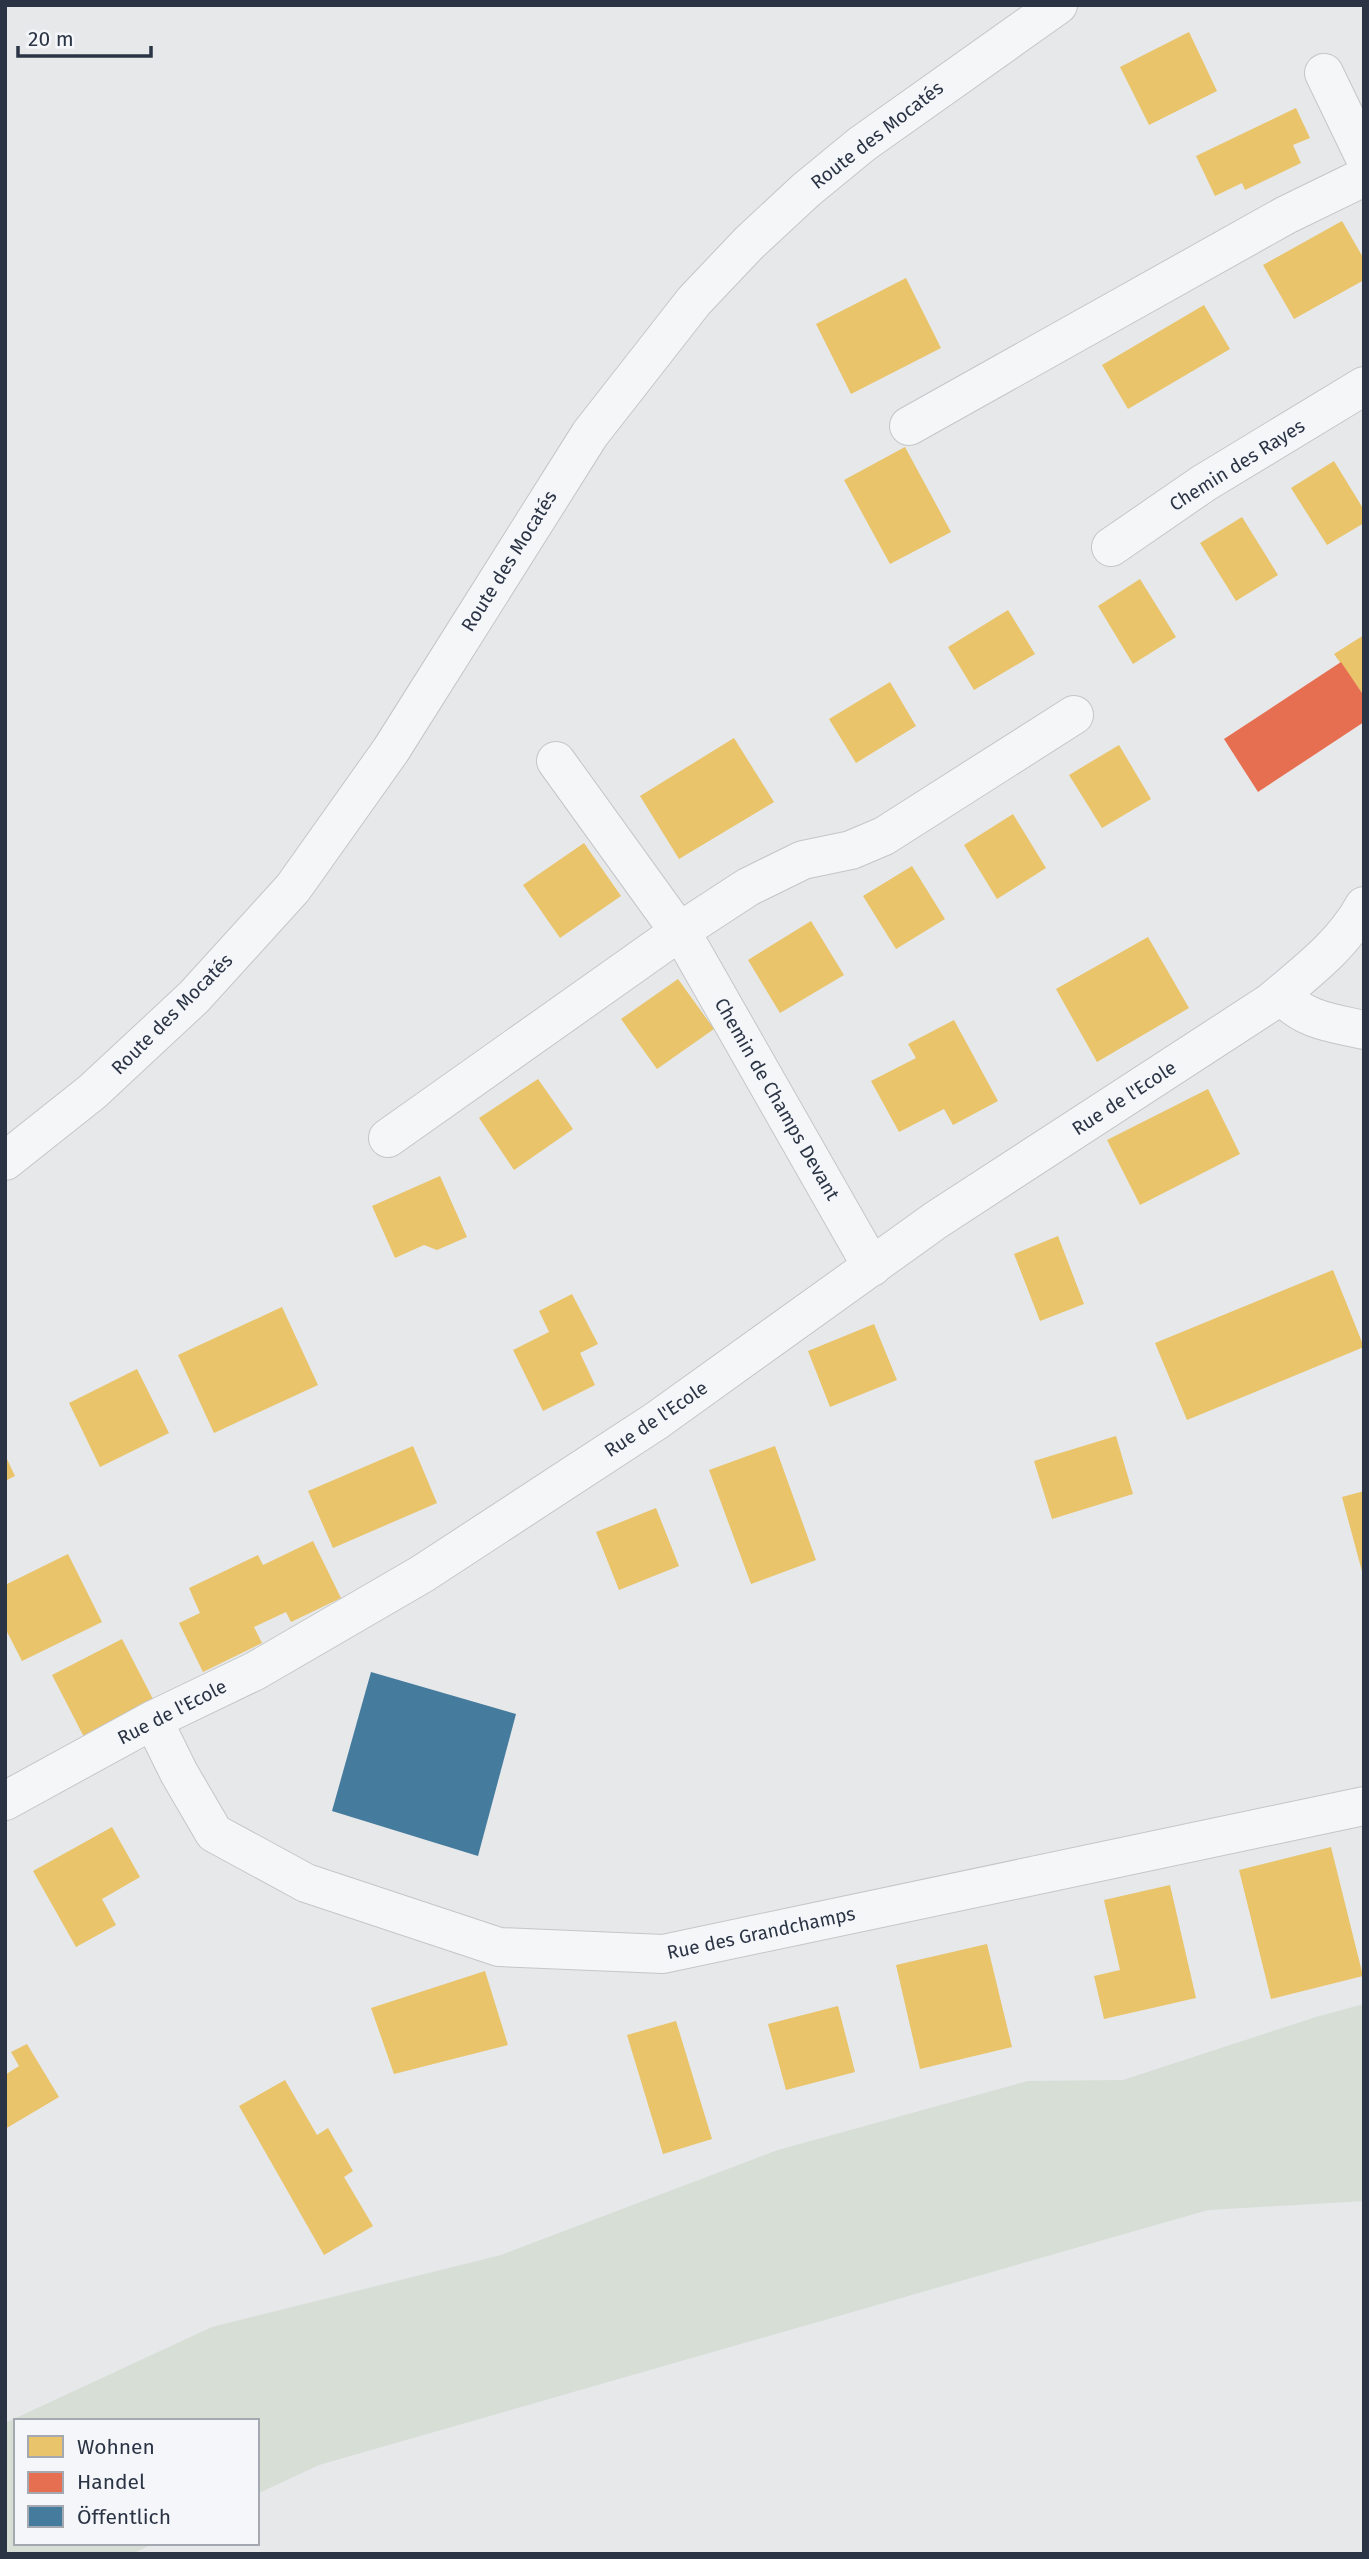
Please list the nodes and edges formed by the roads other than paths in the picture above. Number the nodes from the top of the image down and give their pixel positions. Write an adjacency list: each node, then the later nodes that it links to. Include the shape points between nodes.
1 (1058, 5): 15 (street, Route des Mocatés, via 862,144 749,243 694,301 590,434 391,750 293,888 194,997 92,1092)
2 (1324, 73): 3 (street)
3 (1364, 156)
4 (1364, 177): 6 (street, via 1286,215)
5 (1364, 386): 7 (street, Chemin des Rayes, via 1204,483)
6 (909, 426)
7 (1111, 547)
8 (1074, 715): 11 (street, via 884,836 851,850 803,860 771,875)
9 (556, 761): 11 (street, Chemin de Champs Devant)
10 (1364, 906): 12 (street, Rue de l'Ecole, via 1335,947)
11 (680, 932): 14 (street); 16 (street, Chemin de Champs Devant)
12 (1281, 994): 13 (street, via 1304,1015); 16 (street, Rue de l'Ecole, via 936,1220)
13 (1364, 1030)
14 (388, 1138)
15 (5, 1161)
16 (872, 1267): 17 (street, Rue de l'Ecole, via 656,1421 422,1574 255,1671)
17 (153, 1720): 18 (street, Rue de l'Ecole); 19 (street, Rue des Grandchamps, via 214,1832 306,1883 499,1947 663,1954)
18 (5, 1801)
19 (1364, 1806)

